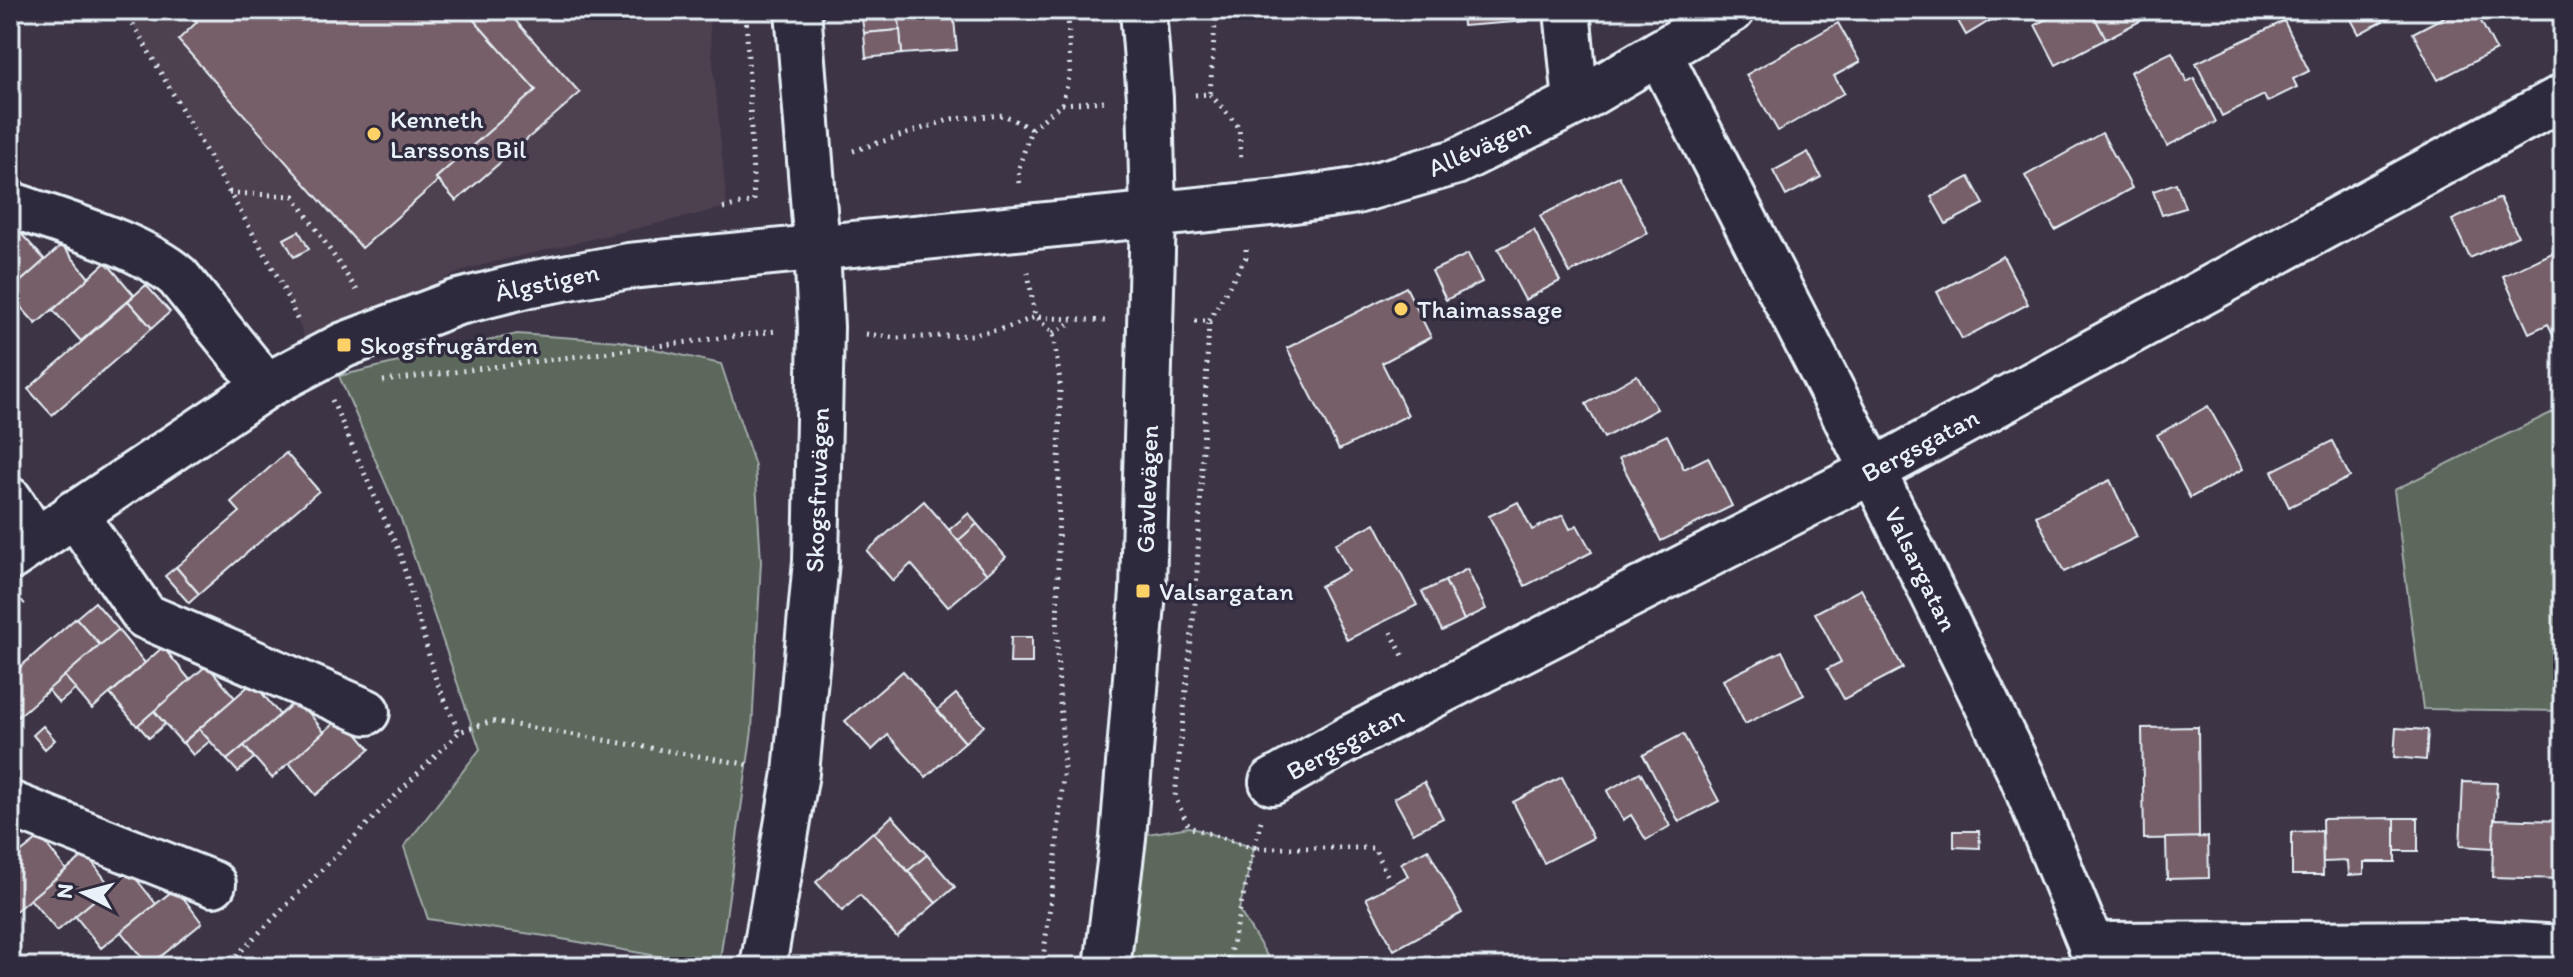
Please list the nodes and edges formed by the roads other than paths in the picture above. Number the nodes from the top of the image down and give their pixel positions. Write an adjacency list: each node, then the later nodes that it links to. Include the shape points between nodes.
1 (798, 10): 10 (street, Skogsfruvägen)
2 (1143, 10): 9 (street, Gävlevägen)
3 (1567, 10): 7 (street)
4 (1732, 10): 5 (street, Allévägen)
5 (1659, 53): 7 (street, Allévägen); 12 (street, Valsargatan)
6 (2563, 97): 12 (street, Bergsgatan)
7 (1576, 102): 9 (street, Allévägen, via 1456,162 1356,191)
8 (10, 204): 11 (street, via 164,265)
9 (1153, 214): 10 (street, Älgstigen); 23 (street, Gävlevägen, via 1142,621)
10 (817, 248): 11 (street, Älgstigen, via 629,266 455,303 379,330); 22 (street, Skogsfruvägen, via 821,327 816,561 796,773)
11 (266, 386): 14 (street, Älgstigen)
12 (1873, 471): 17 (street, Bergsgatan); 21 (street, Valsargatan, via 2022,776)
13 (10, 500): 15 (street)
14 (74, 513): 15 (street, Älgstigen); 16 (street, via 145,616)
15 (23, 548)
16 (367, 712)
17 (1272, 782)
18 (10, 804): 19 (street)
19 (213, 884)
20 (2563, 948): 21 (street, via 2482,943)
21 (2094, 956)
22 (763, 967)
23 (1107, 967)

